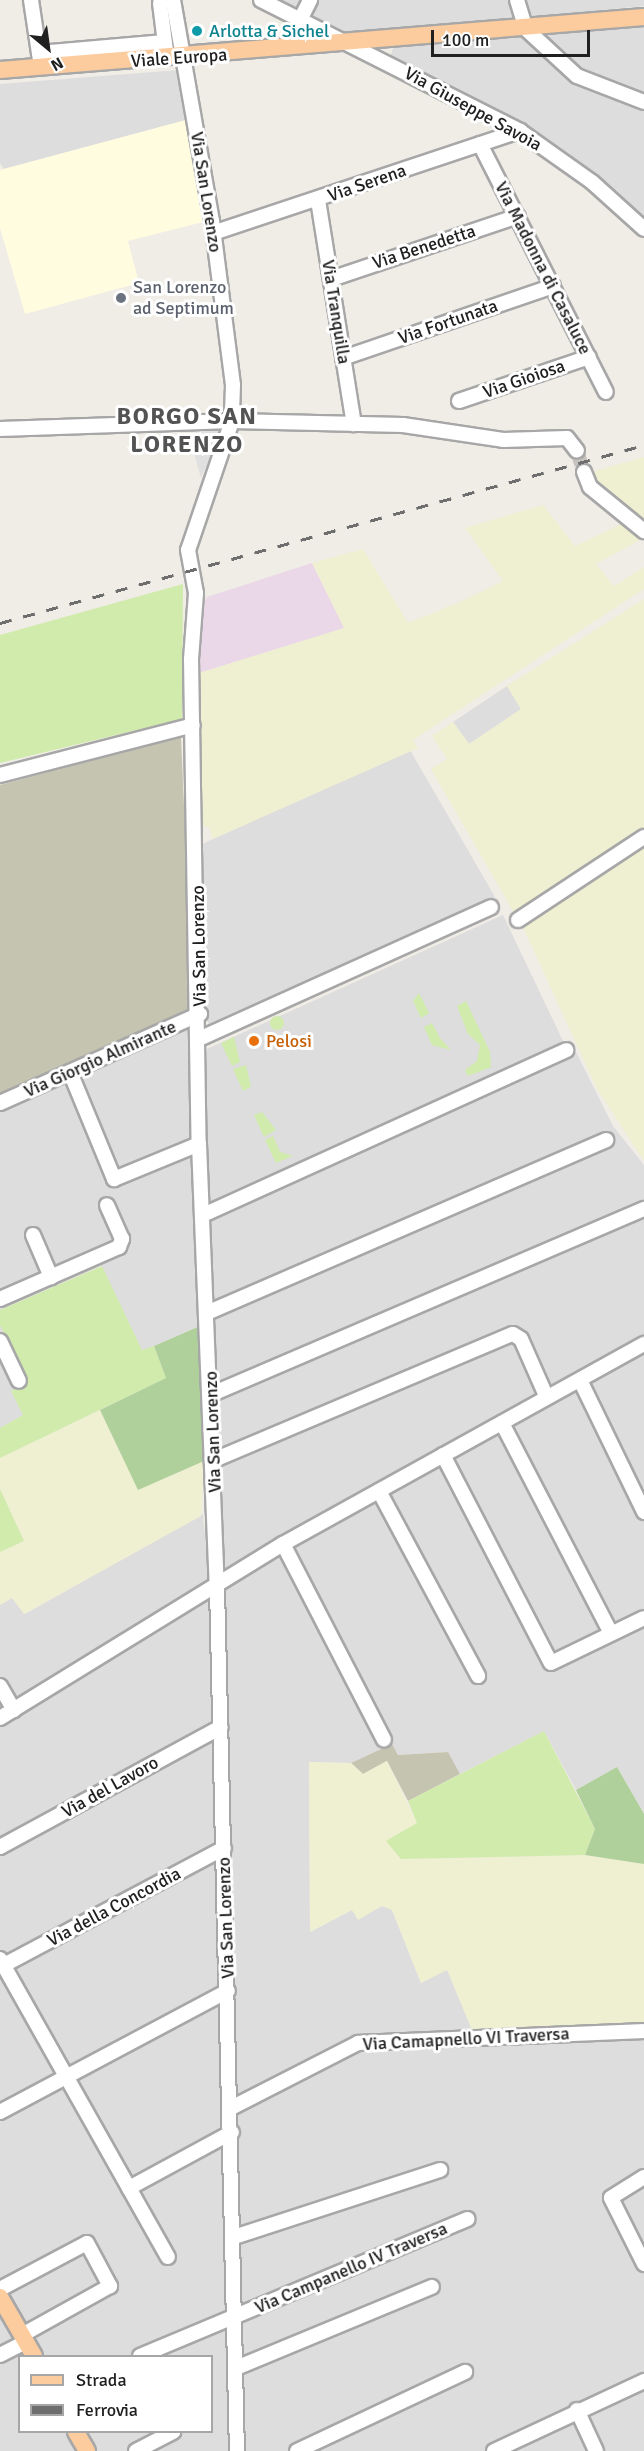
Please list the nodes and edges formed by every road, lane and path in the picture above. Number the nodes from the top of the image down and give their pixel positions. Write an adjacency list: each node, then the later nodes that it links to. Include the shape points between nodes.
1 (31, 0): 11 (street)
2 (261, 0): 7 (street, Via Giuseppe Savoia)
3 (310, 0): 7 (street)
4 (518, 0): 8 (street)
5 (166, 1): 10 (street, Via San Lorenzo); 10 (street)
6 (644, 17): 8 (main road, Viale Europa)
7 (301, 18): 9 (street, Via Giuseppe Savoia)
8 (526, 29): 9 (main road, Viale Europa); 13 (street, via 577,76)
9 (351, 45): 10 (main road, Viale Europa); 14 (street, Via Giuseppe Savoia)
10 (171, 53): 11 (main road, Viale Europa); 19 (street, Via San Lorenzo)
11 (40, 60): 12 (main road, Viale Europa)
12 (0, 70)
13 (644, 102)
14 (520, 131): 15 (street, Via Serena); 18 (street, Via Giuseppe Savoia, via 592,182)
15 (480, 144): 16 (street, Via Serena); 17 (street, Via Madonna di Casaluce)
16 (318, 200): 19 (street, Via Serena); 20 (street, Via Tranquilla)
17 (518, 216): 20 (street, Via Benedetta); 21 (street, Via Madonna di Casaluce)
18 (644, 229)
19 (213, 232): 26 (street, Via San Lorenzo, via 233,385)
20 (331, 279): 23 (street, Via Tranquilla)
21 (553, 286): 22 (street, Via Madonna di Casaluce); 23 (street, Via Fortunata)
22 (589, 357): 24 (street, Via Madonna di Casaluce); 25 (street, Via Gioiosa)
23 (343, 358): 27 (street, Via Tranquilla)
24 (606, 392)
25 (459, 401)
26 (232, 421): 27 (street); 28 (street); 32 (street, Via San Lorenzo, via 188,550 196,593)
27 (354, 423): 29 (street, via 503,440 567,438)
28 (0, 429)
29 (577, 451)
30 (584, 472): 31 (street, via 590,487)
31 (644, 531)
32 (193, 725): 33 (street); 37 (street, Via San Lorenzo)
33 (0, 775)
34 (644, 837): 36 (street)
35 (491, 907): 38 (street)
36 (518, 920)
37 (200, 1014): 38 (street, Via San Lorenzo); 40 (street, Via Giorgio Almirante)
38 (201, 1038): 43 (street, Via San Lorenzo)
39 (566, 1050): 46 (street)
40 (70, 1072): 41 (street, Via Giorgio Almirante); 43 (street, via 114,1179)
41 (0, 1103)
42 (606, 1140): 50 (street)
43 (199, 1144): 46 (street, Via San Lorenzo)
44 (106, 1205): 48 (street, via 122,1239 118,1247)
45 (644, 1209): 55 (street)
46 (203, 1215): 50 (street, Via San Lorenzo)
47 (33, 1234): 48 (street)
48 (51, 1277): 49 (street)
49 (0, 1299)
50 (209, 1312): 55 (street, Via San Lorenzo)
51 (0, 1341): 54 (street)
52 (644, 1344): 53 (street)
53 (579, 1380): 56 (street); 61 (street)
54 (19, 1381)
55 (212, 1394): 59 (street, Via San Lorenzo)
56 (547, 1398): 57 (street); 59 (street, via 521,1339 513,1334)
57 (502, 1423): 58 (street); 65 (street)
58 (443, 1455): 60 (street); 65 (street, via 551,1663)
59 (214, 1460): 63 (street, Via San Lorenzo)
60 (379, 1491): 62 (street); 66 (street)
61 (644, 1512)
62 (283, 1544): 63 (street); 71 (street)
63 (218, 1586): 68 (street); 70 (street, Via San Lorenzo)
64 (644, 1618): 65 (street)
65 (610, 1631)
66 (478, 1676)
67 (0, 1686): 68 (street)
68 (14, 1710): 69 (street)
69 (0, 1718)
70 (221, 1727): 72 (street, Via del Lavoro); 73 (street, Via San Lorenzo)
71 (384, 1740)
72 (0, 1847)
73 (224, 1848): 74 (street, Via della Concordia); 75 (street, Via San Lorenzo)
74 (2, 1962): 77 (street)
75 (228, 1991): 77 (street); 78 (street, Via San Lorenzo)
76 (644, 2031): 78 (street, Via Camapnello VI Traversa, via 358,2043)
77 (66, 2076): 79 (street); 83 (street)
78 (231, 2108): 80 (street, Via San Lorenzo)
79 (0, 2112)
80 (232, 2132): 83 (street); 85 (street, Via San Lorenzo)
81 (440, 2170): 85 (street)
82 (644, 2177): 87 (street, via 611,2198)
83 (129, 2188): 86 (street)
84 (467, 2219): 91 (street, Via Campanello IV Traversa)
85 (234, 2237): 91 (street, Via San Lorenzo)
86 (168, 2257)
87 (644, 2264)
88 (432, 2287): 95 (street)
89 (0, 2289): 92 (street, via 87,2243 110,2286)
90 (0, 2297): 92 (main road)
91 (235, 2318): 94 (street, Via Campanello IV Traversa); 95 (street, Via San Lorenzo)
92 (27, 2344): 93 (street)
93 (0, 2355)
94 (142, 2355)
95 (236, 2368): 104 (street, Via San Lorenzo)
96 (465, 2372): 105 (street)
97 (644, 2381): 98 (street)
98 (577, 2410): 101 (street); 107 (street)
99 (77, 2433): 102 (main road)
100 (171, 2433): 103 (street)
101 (519, 2446): 106 (street)
102 (87, 2451)
103 (136, 2451)
104 (237, 2451)
105 (297, 2451)
106 (494, 2451)
107 (596, 2451)

